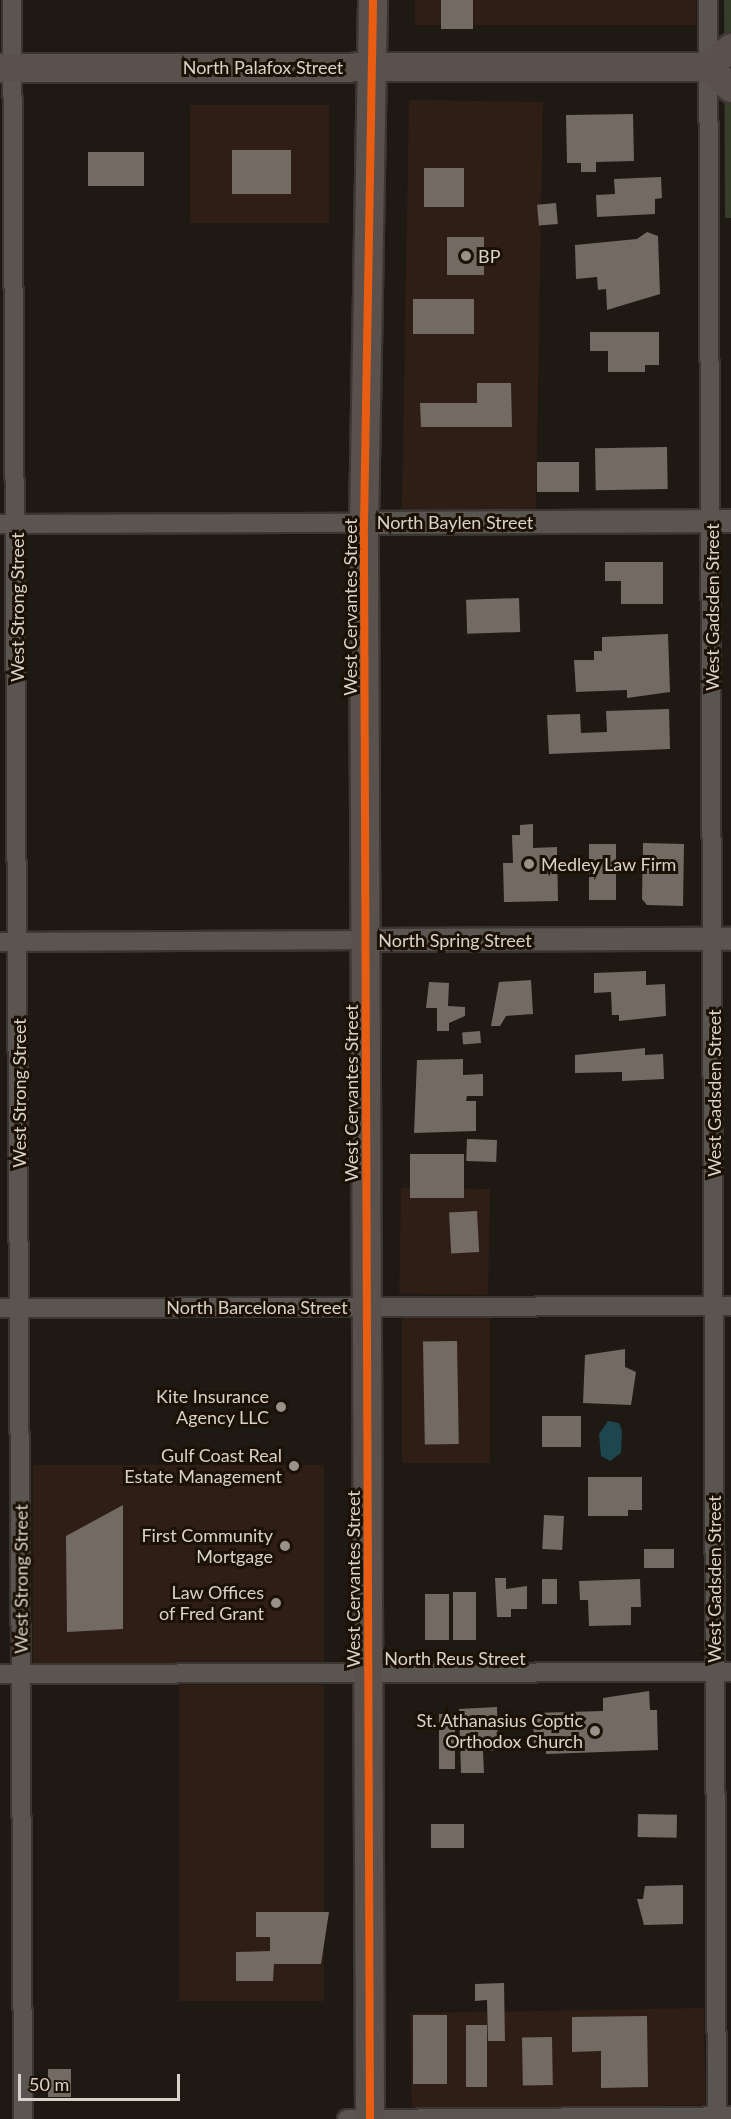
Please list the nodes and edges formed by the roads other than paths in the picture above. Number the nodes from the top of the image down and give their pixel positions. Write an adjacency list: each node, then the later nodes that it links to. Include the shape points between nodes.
1 (12, 0): 7 (street, West Strong Street)
2 (373, 0): 5 (main road, West Cervantes Street)
3 (708, 0): 6 (street, West Gadsden Street)
4 (731, 48): 6 (main road)
5 (374, 67): 6 (main road, North Palafox Street); 7 (main road, North Palafox Street); 10 (main road, West Cervantes Street)
6 (707, 67): 8 (main road); 9 (street, West Gadsden Street)
7 (8, 68): 11 (street, West Strong Street)
8 (731, 88)
9 (721, 521): 10 (street, North Baylen Street); 12 (street, West Gadsden Street)
10 (364, 523): 11 (street, North Baylen Street); 13 (main road, West Cervantes Street)
11 (9, 524): 14 (street, West Strong Street)
12 (722, 939): 13 (street, North Spring Street); 16 (street, West Gadsden Street)
13 (366, 940): 14 (street, North Spring Street); 15 (main road, West Cervantes Street)
14 (9, 942): 18 (street, West Strong Street)
15 (367, 1306): 16 (street, North Barcelona Street); 18 (street, North Barcelona Street); 20 (main road, West Cervantes Street)
16 (723, 1306): 19 (street, West Gadsden Street)
17 (0, 1308): 18 (street, North Barcelona Street)
18 (20, 1308): 22 (street, West Strong Street)
19 (723, 1672): 20 (street, North Reus Street); 23 (street, West Gadsden Street)
20 (368, 1673): 22 (street, North Reus Street); 26 (main road, West Cervantes Street)
21 (0, 1674): 22 (street, North Reus Street)
22 (22, 1674): 24 (street, West Strong Street)
23 (722, 2117): 26 (street)
24 (23, 2119)
25 (347, 2119): 26 (street)
26 (370, 2119)

